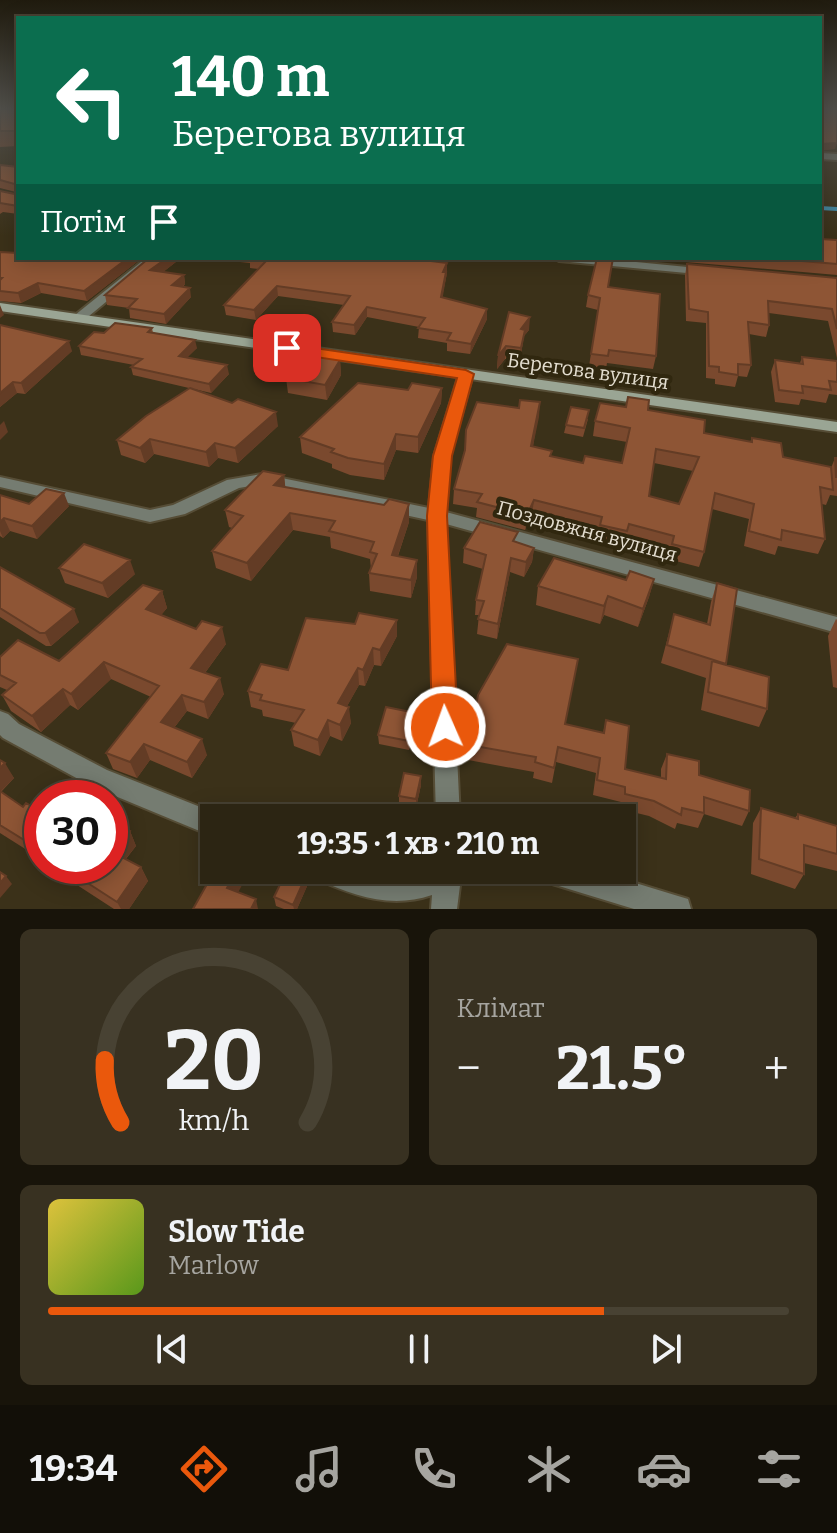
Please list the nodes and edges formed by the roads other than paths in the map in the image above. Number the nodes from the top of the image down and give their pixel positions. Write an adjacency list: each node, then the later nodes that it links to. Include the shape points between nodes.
1 (151, 260): 5 (street)
2 (582, 260): 3 (street)
3 (729, 273)
4 (0, 307): 5 (street, Берегова вулиця)
5 (79, 318): 6 (street, Берегова вулиця)
6 (466, 374): 7 (street, Берегова вулиця); 9 (street, via 442,456)
7 (837, 427)
8 (0, 482): 9 (street, Поздовжня вулиця, via 150,516 171,513 237,481 262,479)
9 (437, 516): 10 (street, Поздовжня вулиця); 12 (street)
10 (837, 625)
11 (0, 721): 13 (street, via 99,778)
12 (447, 804)
13 (200, 819)
14 (360, 884): 15 (street, via 396,894)
15 (424, 884)
16 (446, 884): 18 (street)
17 (595, 884): 19 (street)
18 (444, 909)
19 (678, 909)

